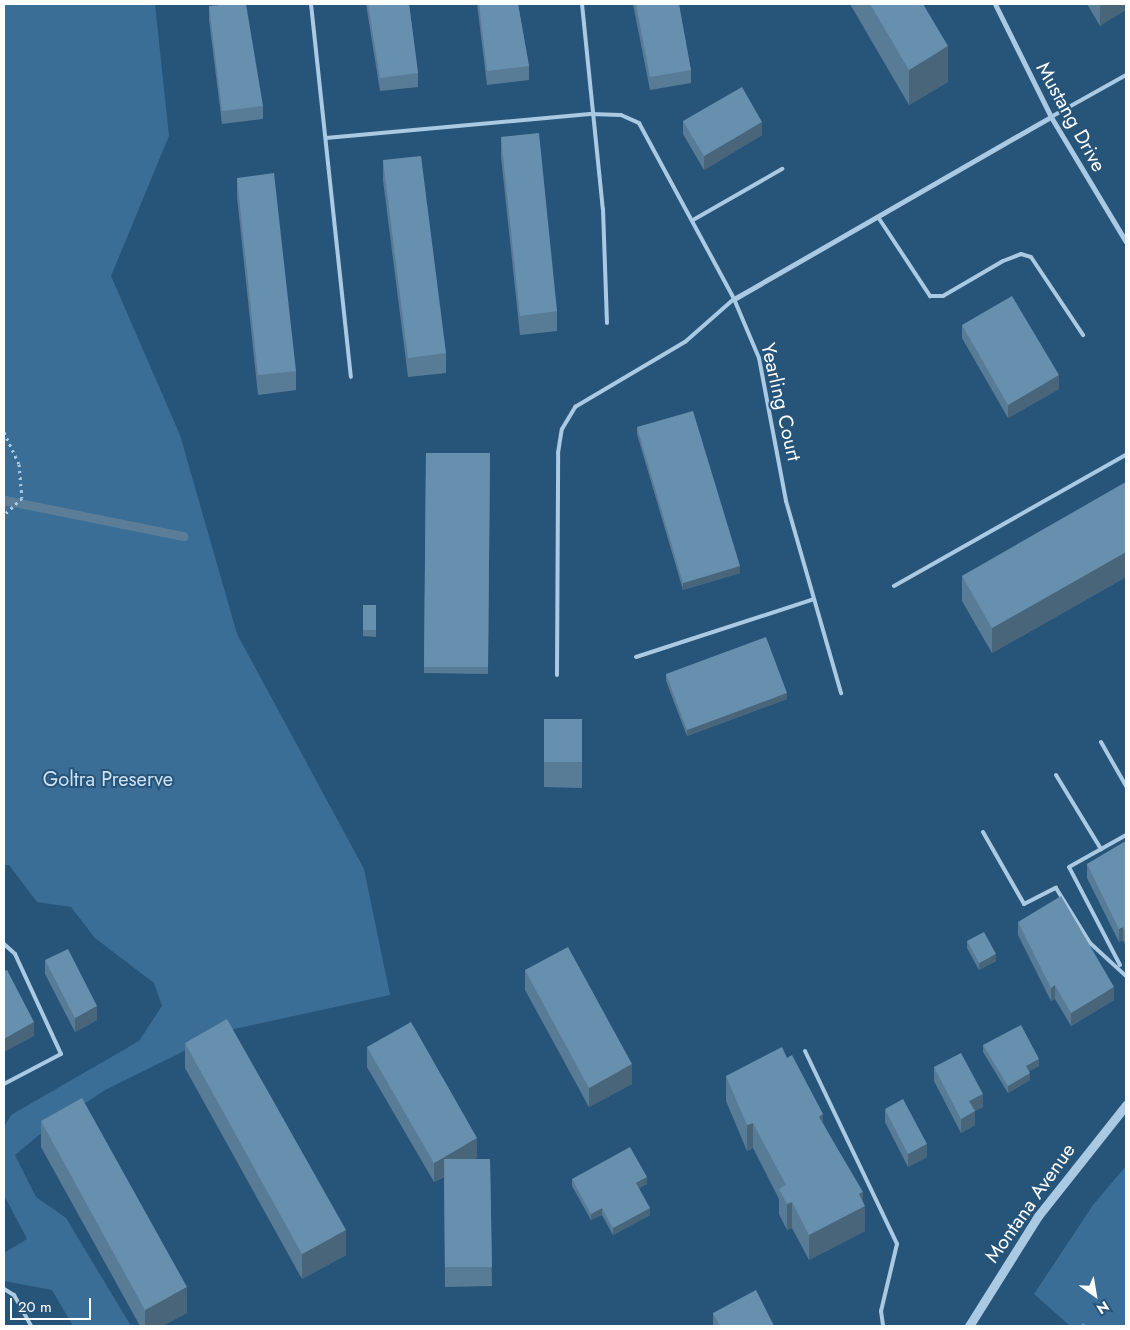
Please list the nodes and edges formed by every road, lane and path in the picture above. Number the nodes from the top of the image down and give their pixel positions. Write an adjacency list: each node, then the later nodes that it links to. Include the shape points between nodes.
1 (312, 4): 7 (lane)
2 (582, 4): 5 (lane)
3 (995, 4): 6 (street, Mustang Drive)
4 (1126, 75): 6 (lane)
5 (590, 114): 7 (lane, Yearling Court); 10 (lane, Yearling Court, via 621,115 639,122); 13 (lane, via 603,209)
6 (1051, 117): 9 (street); 11 (street, Mustang Drive)
7 (326, 138): 15 (lane)
8 (782, 169): 10 (lane)
9 (878, 217): 12 (street); 14 (lane, via 930,296 943,296 1003,261 1026,255)
10 (693, 220): 12 (lane, Yearling Court)
11 (1126, 242)
12 (734, 299): 20 (lane, Yearling Court, via 759,358 786,501); 22 (lane, via 685,342 575,407 562,429 558,453)
13 (607, 323)
14 (1084, 335)
15 (351, 377)
16 (4, 432): 18 (path, via 18,464 22,498)
17 (1126, 455): 19 (lane)
18 (4, 515)
19 (894, 586)
20 (814, 599): 21 (lane); 23 (lane, Yearling Court)
21 (636, 657)
22 (556, 675)
23 (841, 693)
24 (1101, 742): 26 (lane)
25 (1056, 774): 29 (lane)
26 (1126, 786)
27 (983, 832): 31 (lane, via 1024,904 1056,888 1090,943)
28 (1126, 834): 29 (lane)
29 (1101, 849): 31 (lane, via 1069,868)
30 (4, 944): 34 (lane, via 15,954 61,1054)
31 (1121, 967): 32 (lane)
32 (1126, 976)
33 (805, 1051): 38 (lane, via 897,1244 881,1311)
34 (4, 1084)
35 (1126, 1105): 39 (street, Montana Avenue, via 1038,1216)
36 (4, 1289): 37 (lane, via 14,1296)
37 (31, 1326)
38 (883, 1326)
39 (969, 1326)

